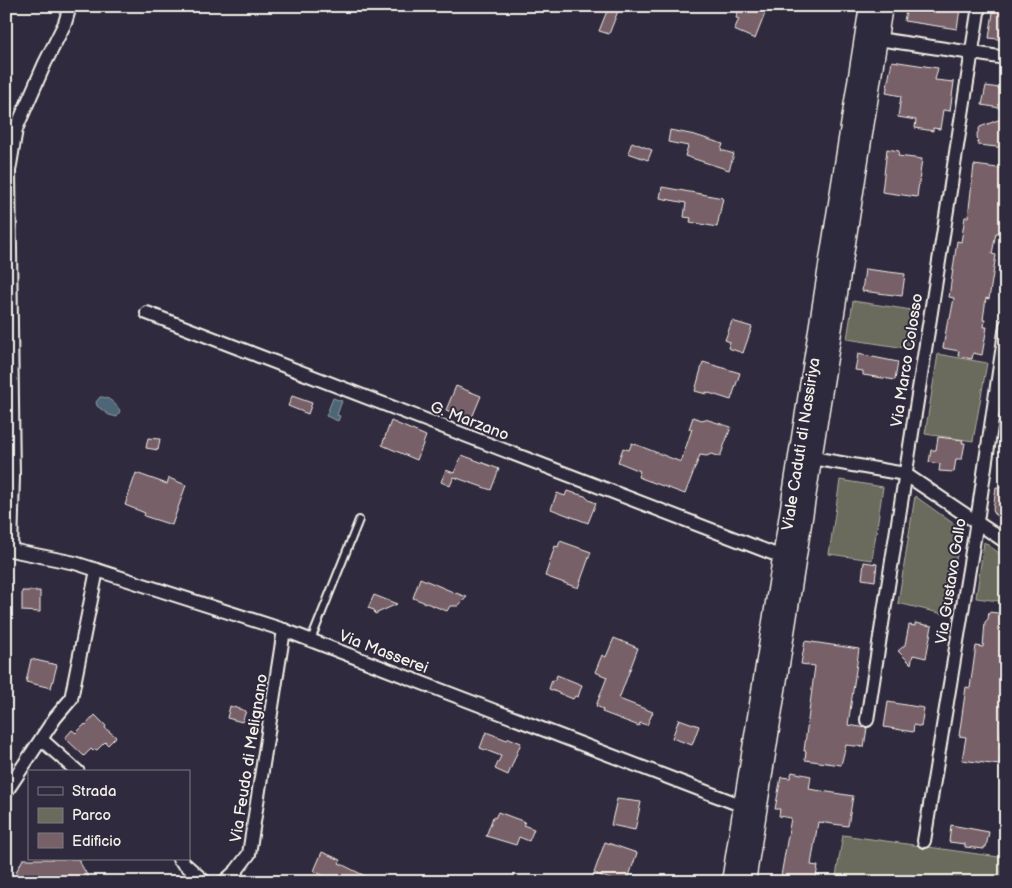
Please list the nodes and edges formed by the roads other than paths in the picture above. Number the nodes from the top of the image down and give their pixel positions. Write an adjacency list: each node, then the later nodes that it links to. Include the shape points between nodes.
1 (70, 6): 15 (street, via 16,129 9,171 14,477)
2 (869, 6): 16 (main road, Viale Caduti di Nassiriya)
3 (883, 6): 5 (main road, Viale Caduti di Nassiriya)
4 (979, 6): 6 (street, Via Marco Colosso)
5 (878, 39): 6 (street); 10 (main road, Viale Caduti di Nassiriya)
6 (972, 53): 7 (street); 11 (street, Via Marco Colosso)
7 (1006, 58)
8 (147, 313): 16 (street, G. Marzano)
9 (1006, 325): 13 (street, Via Gustavo Gallo)
10 (812, 458): 11 (street); 30 (main road, Viale Caduti di Nassiriya)
11 (905, 474): 13 (street); 20 (street, Via Marco Colosso)
12 (359, 520): 19 (lane)
13 (976, 521): 14 (street); 25 (street, Via Gustavo Gallo)
14 (1006, 542)
15 (8, 549): 17 (street, Via Masserei)
16 (782, 557): 24 (main road, Viale Caduti di Nassiriya)
17 (97, 570): 18 (street, Via Masserei); 21 (street, via 71,698 54,718)
18 (284, 630): 19 (street, Via Masserei); 28 (street, Via Feudo di Melignano, via 249,854)
19 (311, 640): 24 (street, Via Masserei)
20 (868, 720)
21 (42, 740): 22 (street); 23 (street)
22 (76, 770)
23 (6, 792)
24 (743, 806): 29 (main road, Viale Caduti di Nassiriya)
25 (924, 841)
26 (180, 860): 27 (street)
27 (205, 882)
28 (224, 882)
29 (731, 882)
30 (746, 882)

